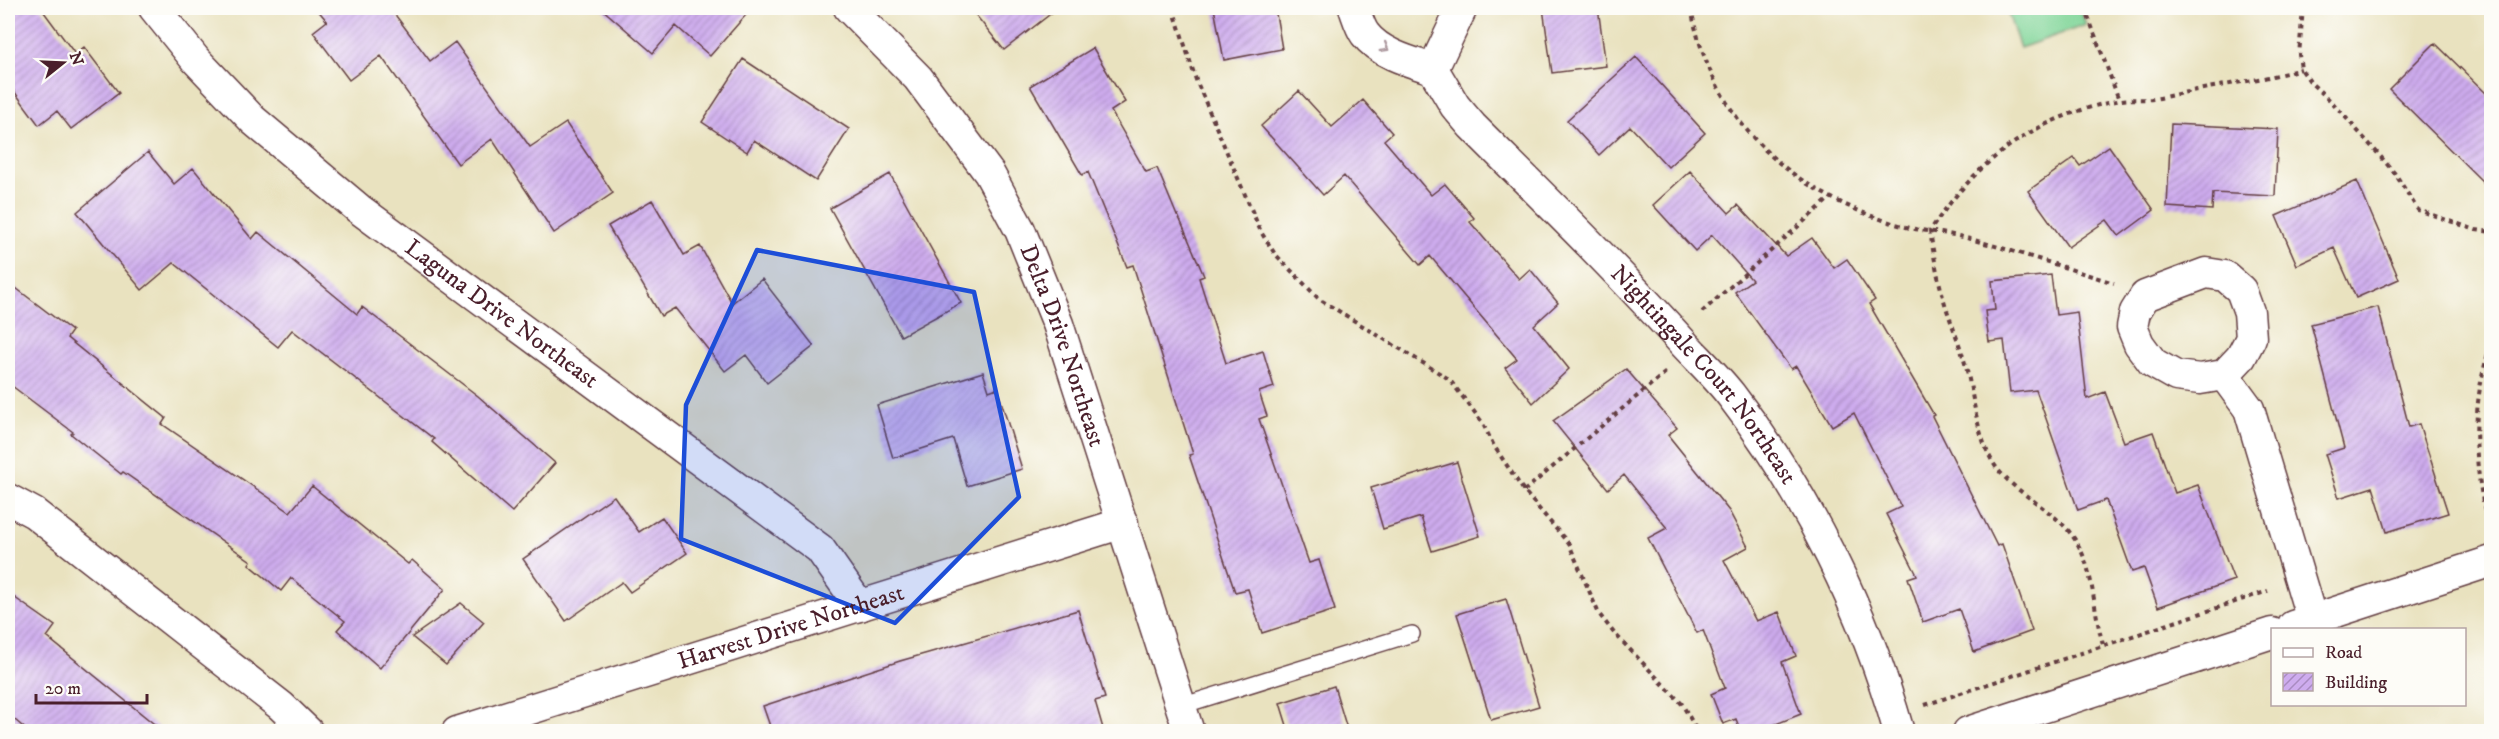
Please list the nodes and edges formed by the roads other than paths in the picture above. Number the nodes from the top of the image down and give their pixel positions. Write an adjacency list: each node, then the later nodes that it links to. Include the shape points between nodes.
1 (154, 8): 10 (street, Laguna Drive Northeast, via 195,59 262,127 359,209 820,549)
2 (849, 8): 8 (street, Delta Drive Northeast, via 918,78 994,182 1020,230 1058,324)
3 (1354, 8): 5 (street, one-way to 5, via 1366,35 1382,48)
4 (1462, 8): 5 (street)
5 (1433, 69): 16 (street, Nightingale Court Northeast, via 1472,126 1651,306 1730,393 1768,447 1835,564 1863,628)
6 (2224, 375): 6 (street, via 2241,357 2251,338 2249,312 2241,290 2225,276 2206,273 2145,296 2135,312 2132,327 2153,363 2176,376 2200,379); 11 (street, via 2248,409)
7 (8, 499): 17 (street, via 34,513 281,706)
8 (1124, 523): 10 (street, Harvest Drive Northeast); 15 (street, Delta Drive Northeast)
9 (2492, 561): 11 (street)
10 (860, 606): 18 (street, Harvest Drive Northeast)
11 (2312, 620): 12 (street)
12 (2288, 628)
13 (2271, 633): 19 (street)
14 (1412, 634): 15 (lane)
15 (1185, 719)
16 (1895, 720)
17 (308, 732)
18 (457, 732)
19 (1968, 732)

